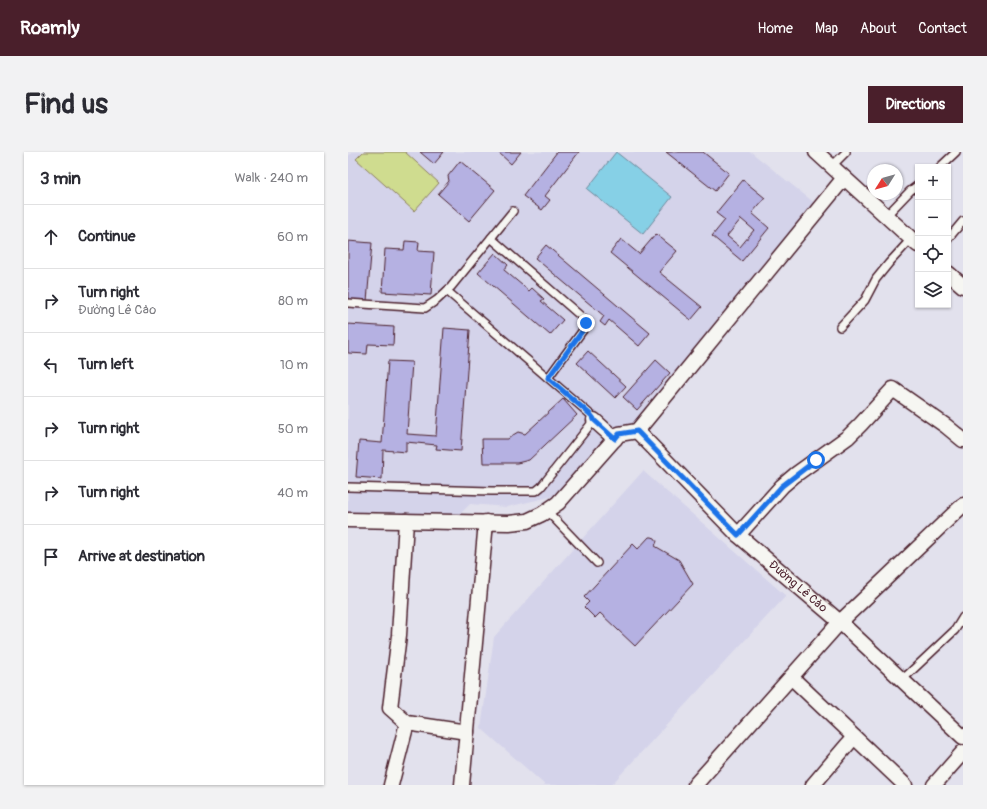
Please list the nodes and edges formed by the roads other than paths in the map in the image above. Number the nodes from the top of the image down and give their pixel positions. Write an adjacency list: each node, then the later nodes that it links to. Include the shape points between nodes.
1 (816, 152): 5 (street)
2 (846, 152): 5 (lane)
3 (956, 152): 4 (lane)
4 (943, 164)
5 (832, 166): 6 (street)
6 (844, 178): 9 (street); 21 (street)
7 (915, 187): 9 (lane)
8 (513, 211): 12 (lane)
9 (886, 216): 13 (street)
10 (963, 221): 11 (lane)
11 (950, 236)
12 (491, 238): 16 (lane); 19 (lane, via 586,323)
13 (914, 242): 18 (lane, via 890,262 876,279 865,300)
14 (951, 276): 15 (street)
15 (963, 286)
16 (447, 290): 17 (lane, via 425,308); 19 (lane)
17 (348, 302)
18 (840, 327)
19 (548, 378): 20 (lane)
20 (594, 420): 22 (street); 24 (lane, via 541,488 536,490)
21 (637, 431): 22 (street, via 619,434); 30 (street, Đường Lê Cảo)
22 (615, 439): 26 (street, via 558,503)
23 (963, 440): 30 (street, via 892,389 848,437 782,486)
24 (348, 487)
25 (963, 506): 33 (street)
26 (547, 510): 29 (street, via 527,520); 31 (lane)
27 (348, 520): 28 (street)
28 (406, 521): 29 (street); 36 (street, via 399,635 390,708)
29 (486, 522): 37 (street)
30 (738, 535): 33 (street, Đường Lê Cảo)
31 (597, 563)
32 (963, 617): 35 (lane, via 955,630)
33 (840, 622): 34 (street); 35 (street, Đường Lê Cảo)
34 (791, 677): 38 (street); 43 (street)
35 (902, 680): 39 (street, Đường Lê Cảo)
36 (406, 723): 37 (street); 41 (street)
37 (467, 732): 42 (street)
38 (854, 737): 44 (street); 45 (street)
39 (963, 737)
40 (963, 752): 46 (street)
41 (391, 785)
42 (462, 785)
43 (695, 785)
44 (813, 785)
45 (905, 785)
46 (934, 785)

